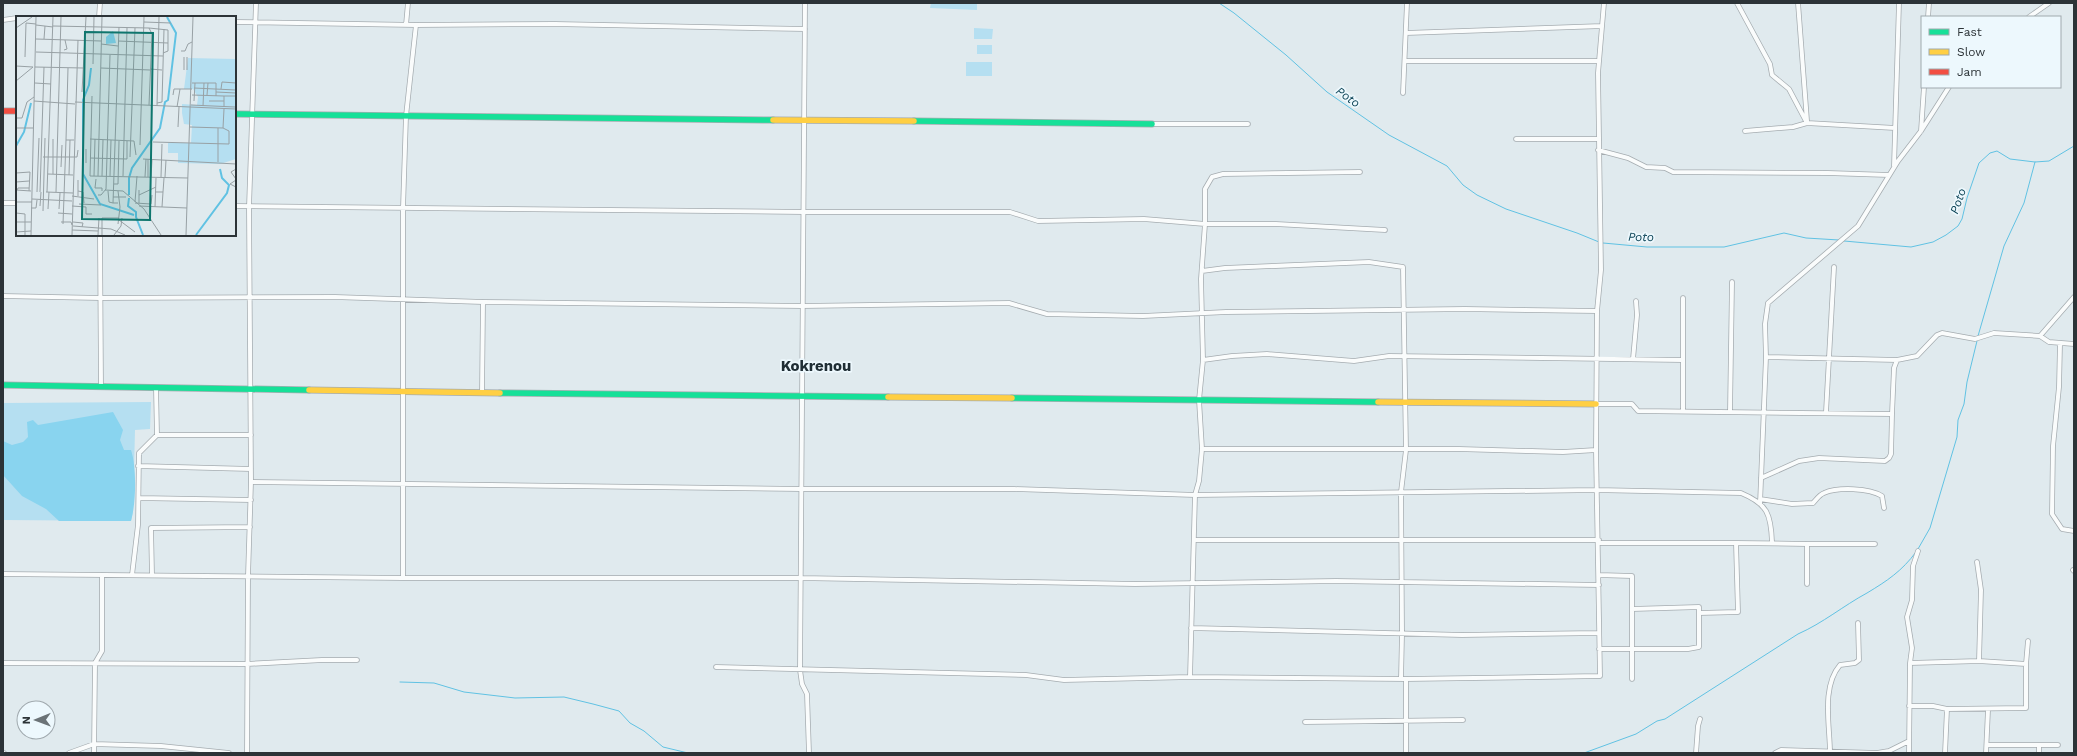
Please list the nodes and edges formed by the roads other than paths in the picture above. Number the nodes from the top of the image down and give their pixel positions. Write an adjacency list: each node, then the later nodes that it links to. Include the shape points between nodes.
1 (100, 3): 12 (street)
2 (256, 3): 18 (street)
3 (408, 3): 19 (street)
4 (805, 3): 22 (street)
5 (1407, 3): 23 (street)
6 (1604, 3): 21 (street)
7 (1737, 3): 35 (street, via 1770,64 1772,75 1788,89)
8 (1798, 3): 35 (street)
9 (1899, 3): 38 (street)
10 (1929, 3): 13 (street)
11 (2049, 3): 14 (street)
12 (99, 16)
13 (1928, 16)
14 (2030, 16)
15 (16, 18): 16 (street)
16 (3, 20)
17 (236, 22): 18 (street)
18 (256, 22): 19 (street); 32 (street)
19 (406, 25): 20 (street)
20 (416, 25): 22 (street, via 555,24); 33 (street)
21 (1602, 26): 23 (street); 25 (street)
22 (805, 30): 34 (street)
23 (1406, 33): 24 (street)
24 (1404, 61): 25 (street); 28 (street)
25 (1599, 61): 42 (street)
26 (1924, 88): 40 (street)
27 (1949, 88): 40 (street)
28 (1403, 93)
29 (3, 111): 30 (street)
30 (16, 111)
31 (236, 114): 32 (street)
32 (253, 114): 33 (street); 50 (street)
33 (406, 116): 34 (street); 51 (street)
34 (805, 121): 36 (street); 52 (street)
35 (1807, 123): 38 (street); 39 (street, via 1793,127)
36 (1152, 124): 37 (street)
37 (1248, 124)
38 (1895, 128): 44 (street)
39 (1745, 131)
40 (1921, 131): 44 (street)
41 (1516, 139): 42 (street)
42 (1598, 139): 43 (street)
43 (1598, 150): 46 (street, via 1628,158 1646,167 1665,168 1673,172); 71 (street, via 1601,270)
44 (1894, 167): 46 (street)
45 (1360, 172): 53 (street, via 1217,175 1212,177 1204,189)
46 (1889, 175): 77 (street, via 1858,226 1768,304 1765,324)
47 (3, 203): 48 (street)
48 (16, 203)
49 (236, 206): 50 (street)
50 (249, 206): 51 (street); 62 (street)
51 (403, 208): 52 (street); 64 (street)
52 (804, 212): 53 (street, via 1010,212 1038,221 1144,219); 67 (street)
53 (1205, 224): 54 (street, via 1276,224); 57 (street)
54 (1385, 230)
55 (100, 236): 61 (street)
56 (1834, 267): 78 (street)
57 (1202, 271): 70 (street, via 1369,262 1403,267); 72 (street)
58 (1732, 282): 95 (street)
59 (3, 296): 61 (street)
60 (2074, 297): 68 (street)
61 (100, 298): 62 (street); 85 (street)
62 (250, 298): 64 (street); 87 (street)
63 (1683, 298): 82 (street)
64 (403, 299): 66 (street); 88 (street)
65 (1636, 301): 80 (street)
66 (483, 302): 67 (street); 89 (street)
67 (802, 306): 72 (street, via 1010,303 1047,314); 90 (street)
68 (2068, 306): 69 (street); 73 (street)
69 (2074, 307)
70 (1405, 310): 71 (street); 72 (street); 76 (street)
71 (1597, 311): 79 (street)
72 (1202, 314): 81 (street)
73 (2040, 336): 74 (street, via 2049,342); 83 (street, via 1994,334 1975,338 1942,333 1917,356)
74 (2060, 344): 75 (street); 118 (street, via 2053,446 2052,514 2062,529)
75 (2074, 344)
76 (1404, 356): 79 (street); 81 (street, via 1354,361 1267,354); 92 (street)
77 (1766, 357): 78 (street); 96 (street)
78 (1829, 358): 83 (street); 97 (street)
79 (1597, 359): 80 (street); 93 (street)
80 (1633, 359): 82 (street)
81 (1203, 360): 91 (street)
82 (1684, 360): 94 (street)
83 (1897, 360): 98 (street, via 1894,368)
84 (3, 385): 85 (street)
85 (101, 386): 86 (street)
86 (156, 388): 87 (street); 99 (street)
87 (251, 389): 88 (street); 100 (street)
88 (403, 392): 89 (street); 108 (street)
89 (482, 393): 90 (street)
90 (802, 396): 91 (street); 109 (street)
91 (1199, 400): 92 (street); 101 (street)
92 (1404, 404): 93 (street); 102 (street)
93 (1596, 404): 94 (street, via 1632,404 1638,411); 103 (street)
94 (1683, 411): 95 (street)
95 (1730, 412): 96 (street)
96 (1763, 412): 97 (street); 106 (street)
97 (1826, 412): 98 (street)
98 (1892, 414): 106 (street, via 1891,454 1885,460 1819,458 1799,462)
99 (157, 435): 100 (street); 104 (street, via 139,452)
100 (251, 435): 105 (street)
101 (1202, 449): 102 (street); 112 (street)
102 (1406, 450): 103 (street); 111 (street)
103 (1596, 450): 110 (street)
104 (138, 466): 105 (street); 113 (street)
105 (251, 469): 107 (street)
106 (1761, 478): 115 (street)
107 (251, 482): 108 (street); 114 (street)
108 (403, 484): 109 (street); 134 (street)
109 (801, 489): 112 (street, via 1014,489); 135 (street)
110 (1596, 490): 111 (street); 115 (street, via 1741,493); 121 (street)
111 (1401, 492): 112 (street); 120 (street)
112 (1195, 495): 119 (street)
113 (139, 498): 114 (street); 130 (street)
114 (251, 500): 117 (street)
115 (1760, 502): 116 (street, via 1813,503 1824,493 1872,490 1882,496); 122 (street, via 1771,518)
116 (1884, 508)
117 (250, 528): 131 (street, via 151,528); 133 (street)
118 (2074, 531)
119 (1194, 540): 120 (street); 136 (street)
120 (1401, 541): 121 (street); 137 (street)
121 (1599, 541): 123 (street); 132 (street)
122 (1772, 542): 123 (street); 124 (street)
123 (1736, 543): 141 (street, via 1738,612)
124 (1807, 544): 125 (street); 138 (street)
125 (1875, 544)
126 (1918, 551): 153 (street, via 1913,566 1912,600 1907,617 1912,648)
127 (1977, 562): 150 (street, via 1981,590)
128 (3, 574): 129 (street)
129 (102, 575): 130 (street); 152 (street, via 102,651)
130 (132, 575): 131 (street)
131 (152, 575): 133 (street)
132 (1599, 575): 139 (street); 140 (street, via 1632,576)
133 (248, 576): 134 (street); 154 (street)
134 (403, 578): 135 (street)
135 (801, 578): 136 (street, via 1135,584); 157 (street)
136 (1193, 582): 137 (street); 143 (street)
137 (1402, 582): 139 (street); 145 (street)
138 (1808, 584)
139 (1599, 585): 144 (street)
140 (1632, 609): 141 (street, via 1699,607); 148 (street)
141 (1699, 613): 148 (street, via 1699,647)
142 (1858, 623): 173 (street, via 1859,660 1840,665 1831,684)
143 (1191, 628): 145 (street); 158 (street)
144 (1599, 633): 145 (street); 147 (street)
145 (1402, 634): 159 (street)
146 (2028, 640): 155 (street)
147 (1599, 649): 148 (street); 159 (street, via 1600,676)
148 (1632, 649): 160 (street)
149 (357, 660): 154 (street)
150 (1979, 661): 153 (street); 155 (street)
151 (3, 663): 152 (street)
152 (95, 663): 154 (street); 169 (street)
153 (1910, 663): 161 (street)
154 (247, 664): 177 (street)
155 (2026, 664): 163 (street, via 2026,708)
156 (716, 667): 157 (street)
157 (800, 670): 158 (street, via 1026,675 1064,680); 178 (street, via 807,694)
158 (1190, 677): 159 (street)
159 (1403, 679): 165 (street)
160 (1632, 680)
161 (1909, 706): 162 (street, via 1933,706); 168 (street)
162 (1947, 710): 163 (street); 183 (street)
163 (1988, 710): 170 (street)
164 (1700, 719): 180 (street)
165 (1405, 720): 166 (street); 167 (street); 179 (street)
166 (1463, 720)
167 (1304, 722)
168 (1909, 741): 173 (street, via 1889,751 1877,753); 182 (street)
169 (94, 744): 174 (street); 175 (street); 176 (street, via 161,746)
170 (1987, 745): 171 (street); 184 (street)
171 (2039, 745): 172 (street); 185 (street)
172 (2058, 745)
173 (1830, 752): 181 (street, via 1781,750)
174 (69, 753)
175 (94, 753)
176 (229, 753)
177 (247, 753)
178 (809, 753)
179 (1406, 753)
180 (1696, 753)
181 (1776, 753)
182 (1909, 753)
183 (1945, 753)
184 (1986, 753)
185 (2039, 753)

